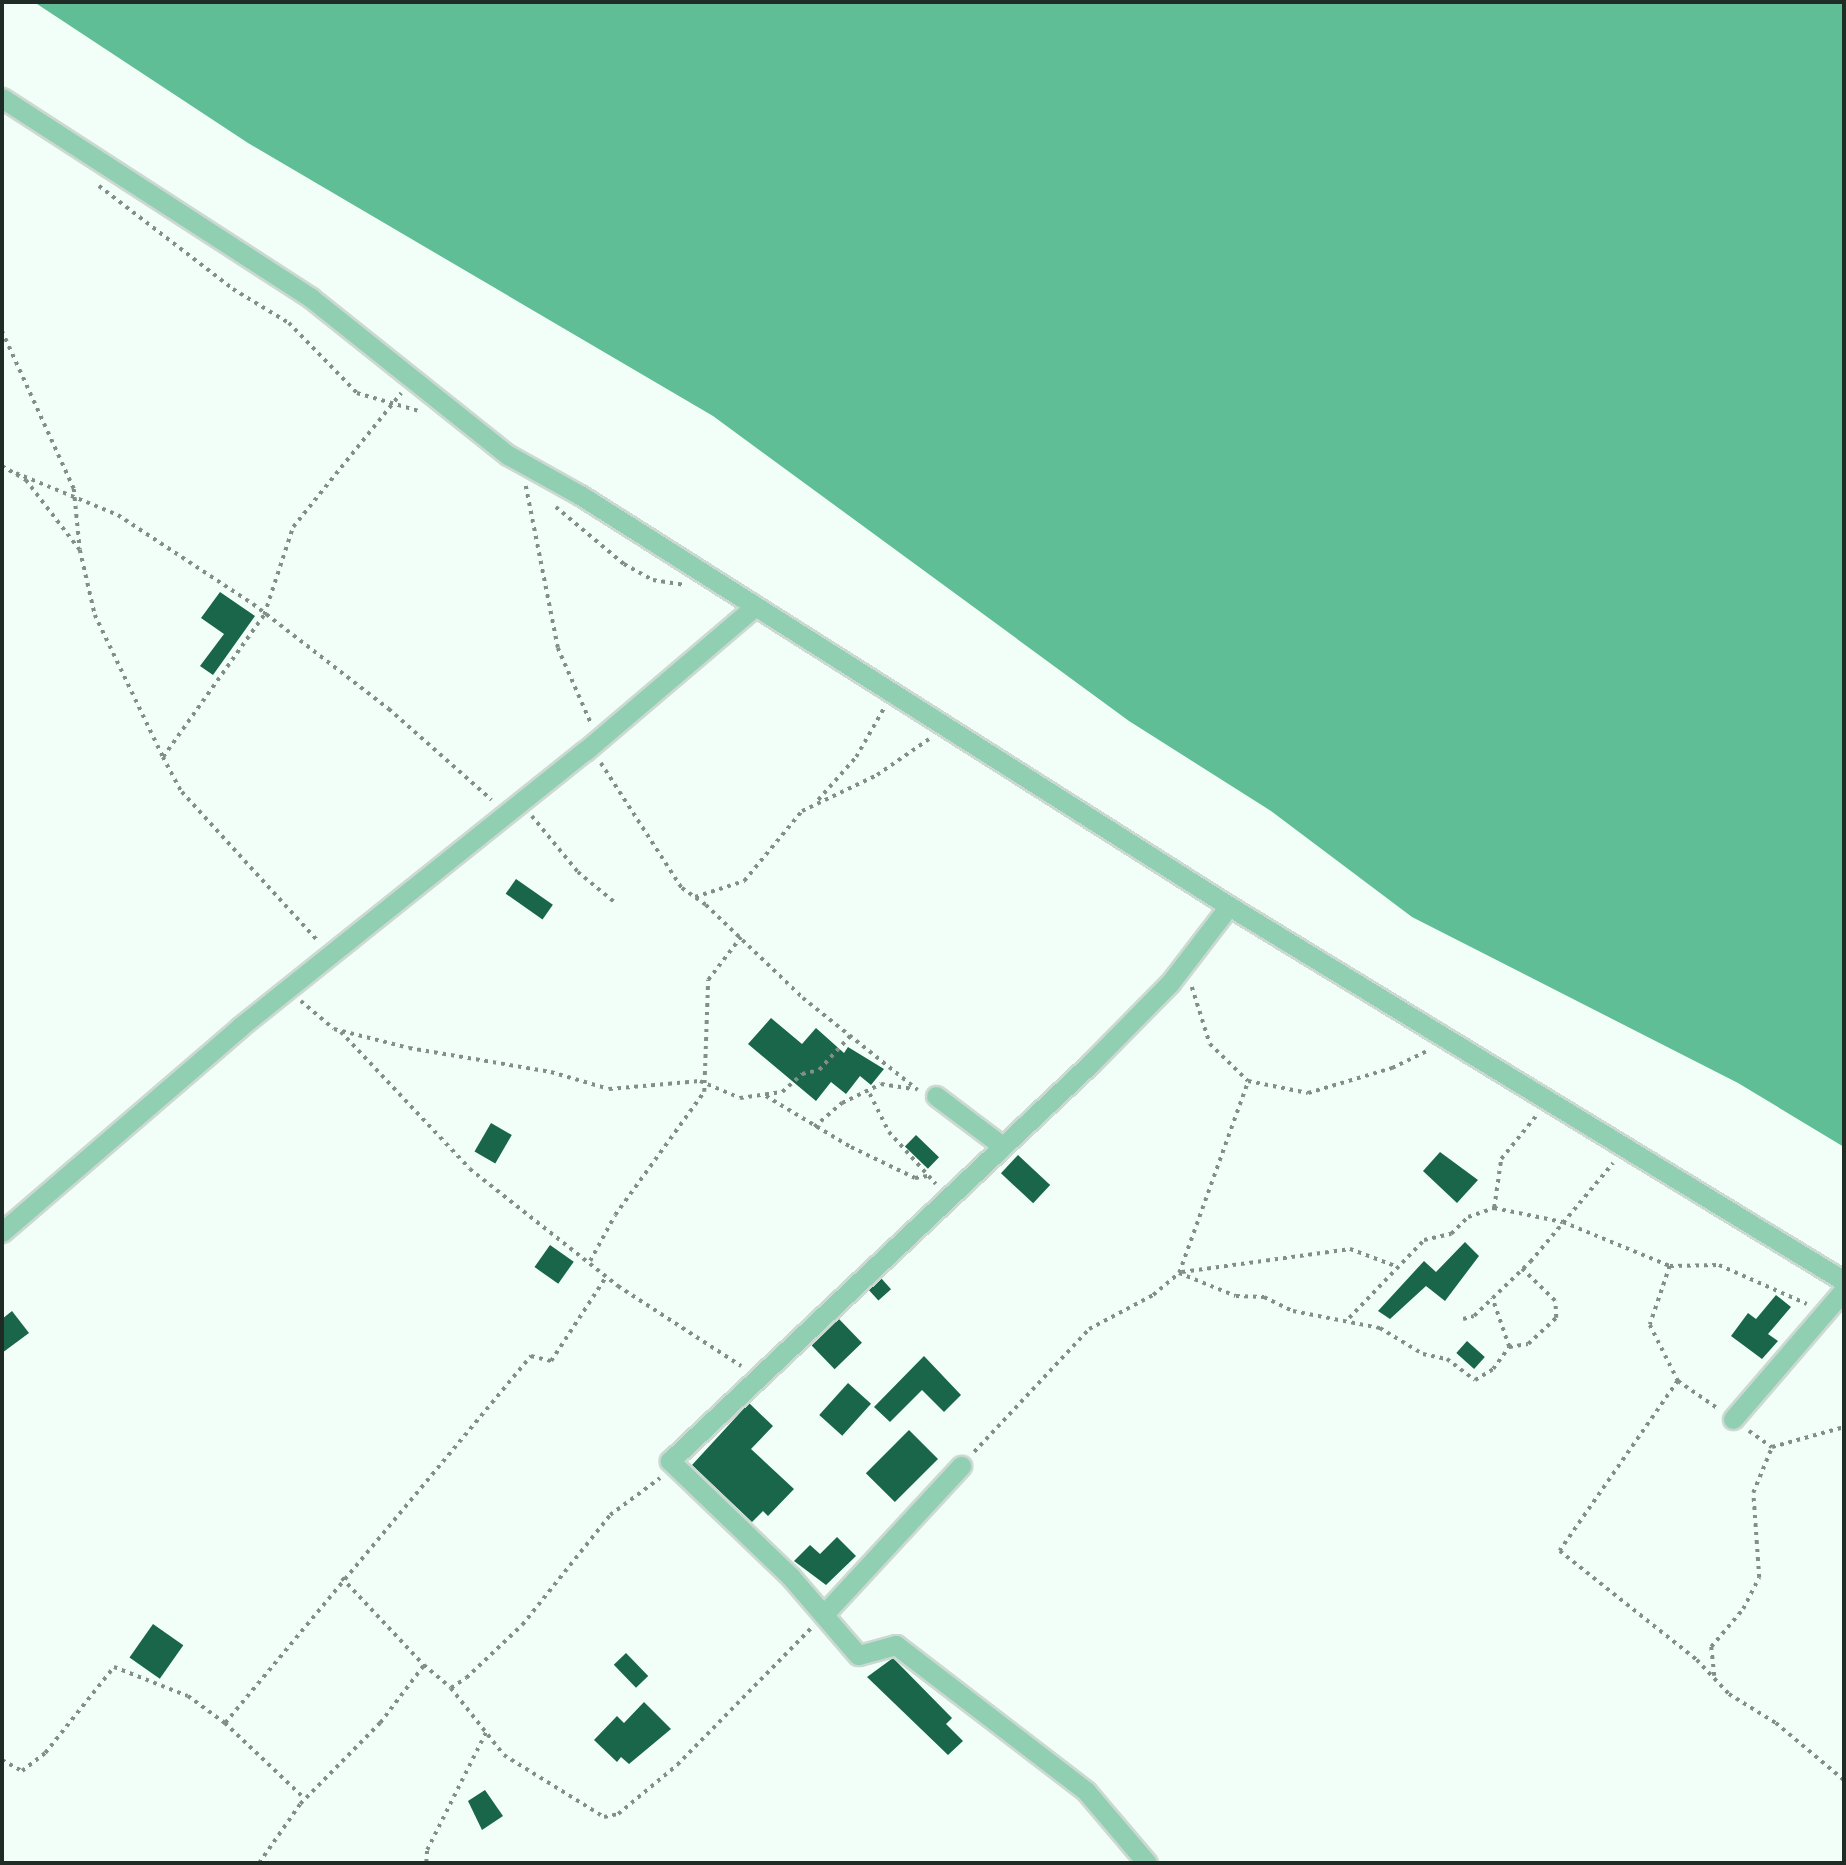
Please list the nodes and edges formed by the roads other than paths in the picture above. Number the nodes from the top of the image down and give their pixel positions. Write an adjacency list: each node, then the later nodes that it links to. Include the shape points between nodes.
1 (2, 98): 2 (street, via 275,273 508,455)
2 (754, 607): 3 (street); 6 (street, via 595,743 323,958)
3 (1229, 906): 5 (street, via 1185,964 1091,1063); 7 (street, via 1551,1098)
4 (936, 1096): 5 (street)
5 (1001, 1145): 11 (street, via 670,1461)
6 (2, 1232)
7 (1844, 1281)
8 (1844, 1290): 9 (street)
9 (1733, 1419)
10 (961, 1466): 11 (street)
11 (824, 1614): 12 (street, via 858,1655 896,1645 1086,1791)
12 (1147, 1863)

